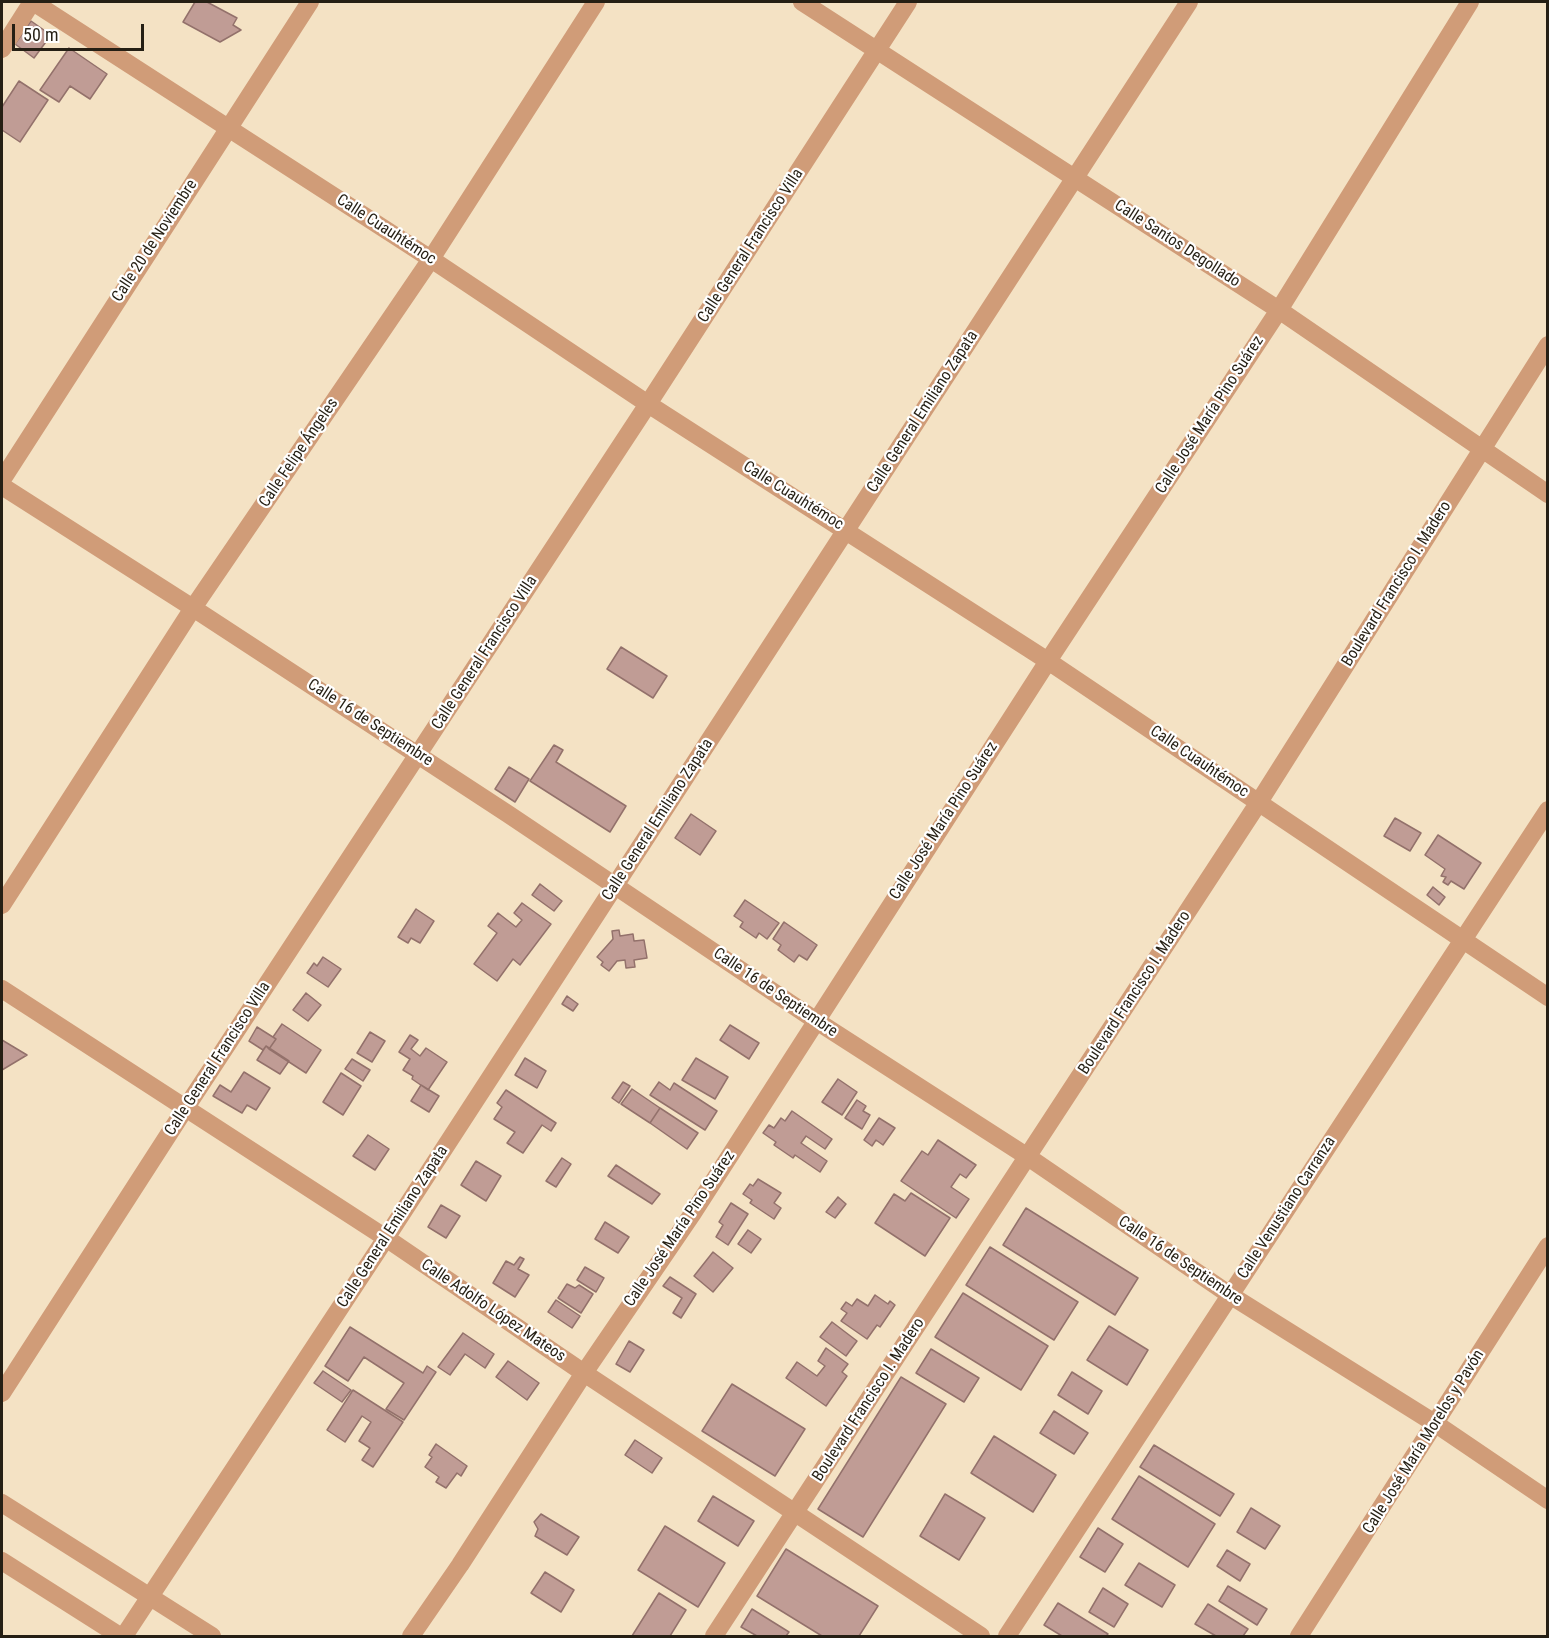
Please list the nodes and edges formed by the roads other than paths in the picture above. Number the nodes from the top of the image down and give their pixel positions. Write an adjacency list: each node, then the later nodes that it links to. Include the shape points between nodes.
1 (33, 2): 8 (street); 10 (street, Calle Cuauhtémoc)
2 (310, 2): 10 (street, Calle 20 de Noviembre)
3 (596, 2): 12 (street, Calle Felipe Ángeles)
4 (802, 2): 9 (street, Calle Santos Degollado)
5 (908, 2): 9 (street, Calle General Francisco Villa)
6 (1189, 2): 11 (street, Calle General Emiliano Zapata)
7 (1470, 2): 13 (street, Calle José María Pino Suárez)
8 (2, 49)
9 (878, 50): 11 (street, Calle Santos Degollado); 15 (street, Calle General Francisco Villa)
10 (228, 128): 12 (street, Calle Cuauhtémoc); 17 (street, Calle 20 de Noviembre)
11 (1075, 179): 13 (street, Calle Santos Degollado); 20 (street, Calle General Emiliano Zapata)
12 (431, 259): 15 (street, Calle Cuauhtémoc); 21 (street, Calle Felipe Ángeles)
13 (1279, 310): 16 (street, Calle Santos Degollado); 22 (street, Calle José María Pino Suárez)
14 (1548, 345): 16 (street, Boulevard Francisco I. Madero)
15 (648, 404): 20 (street, Calle Cuauhtémoc); 23 (street, Calle General Francisco Villa)
16 (1483, 448): 19 (street, Calle Santos Degollado); 24 (street, Boulevard Francisco I. Madero)
17 (2, 480)
18 (2, 486): 21 (street, Calle 16 de Septiembre)
19 (1548, 494)
20 (846, 530): 22 (street, Calle Cuauhtémoc); 26 (street, Calle General Emiliano Zapata)
21 (194, 608): 23 (street, Calle 16 de Septiembre); 27 (street, Calle Felipe Ángeles)
22 (1048, 661): 24 (street, Calle Cuauhtémoc); 31 (street, Calle José María Pino Suárez)
23 (418, 755): 26 (street, Calle 16 de Septiembre); 32 (street, Calle General Francisco Villa)
24 (1259, 802): 28 (street, Calle Cuauhtémoc); 33 (street, Boulevard Francisco I. Madero)
25 (1548, 810): 28 (street, Calle Venustiano Carranza)
26 (615, 886): 31 (street, Calle 16 de Septiembre); 34 (street, Calle General Emiliano Zapata)
27 (2, 905)
28 (1462, 941): 30 (street, Calle Cuauhtémoc); 36 (street, Calle Venustiano Carranza)
29 (2, 989): 32 (street, Calle Adolfo López Mateos)
30 (1548, 997)
31 (816, 1020): 33 (street, Calle 16 de Septiembre); 37 (street, Calle José María Pino Suárez, via 693,1213)
32 (185, 1108): 34 (street, Calle Adolfo López Mateos); 38 (street, Calle General Francisco Villa)
33 (1028, 1157): 36 (street, Calle 16 de Septiembre); 42 (street, Boulevard Francisco I. Madero)
34 (386, 1238): 37 (street, Calle Adolfo López Mateos); 44 (street, Calle General Emiliano Zapata)
35 (1548, 1246): 39 (street, Calle José María Morelos y Pavón)
36 (1230, 1295): 39 (street, Calle 16 de Septiembre); 50 (street, Calle Venustiano Carranza)
37 (584, 1373): 42 (street, Calle Adolfo López Mateos); 47 (street, Calle José María Pino Suárez)
38 (2, 1393)
39 (1436, 1424): 40 (street, Calle 16 de Septiembre); 51 (street, Calle José María Morelos y Pavón)
40 (1548, 1500)
41 (2, 1503): 44 (street)
42 (794, 1513): 48 (street, Boulevard Francisco I. Madero); 49 (street, Calle Adolfo López Mateos)
43 (2, 1561): 45 (street)
44 (150, 1596): 45 (street, Calle General Emiliano Zapata); 46 (street)
45 (122, 1636)
46 (212, 1636)
47 (411, 1636)
48 (714, 1636)
49 (981, 1636)
50 (1007, 1636)
51 (1299, 1636)

